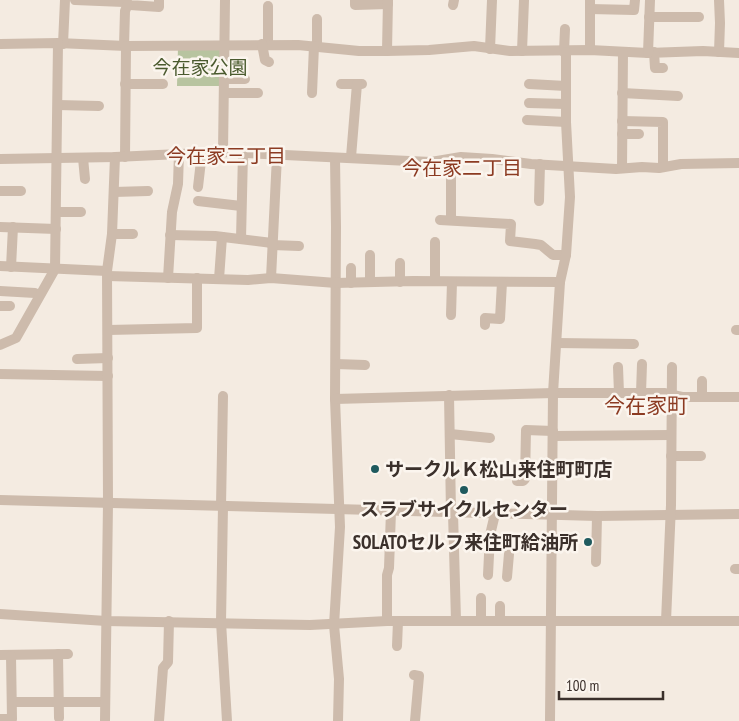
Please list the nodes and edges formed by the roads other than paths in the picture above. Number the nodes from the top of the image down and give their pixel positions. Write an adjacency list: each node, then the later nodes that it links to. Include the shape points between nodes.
1 (65, 0): 21 (street)
2 (75, 0): 13 (street)
3 (159, 0): 12 (street, via 159,6)
4 (225, 0): 22 (street)
5 (355, 0): 11 (street, via 355,5)
6 (492, 0): 26 (street)
7 (524, 0): 28 (street)
8 (635, 0): 14 (street, via 634,10)
9 (650, 0): 16 (street)
10 (719, 0): 33 (street)
11 (388, 2): 29 (street)
12 (139, 3): 13 (street)
13 (128, 4): 24 (street)
14 (590, 5): 27 (street)
15 (268, 6): 23 (street)
16 (650, 17): 17 (street); 32 (street)
17 (698, 17)
18 (318, 18): 25 (street)
19 (565, 29): 30 (street)
20 (0, 44): 21 (street)
21 (60, 44): 24 (street); 51 (street)
22 (225, 44): 23 (street); 24 (street); 37 (street)
23 (265, 44): 25 (street); 35 (street, via 263,55)
24 (125, 46): 39 (street)
25 (316, 46): 29 (street); 46 (street)
26 (490, 49): 28 (street); 29 (street, via 463,47)
27 (590, 50): 30 (street); 31 (street)
28 (522, 51): 30 (street)
29 (386, 52)
30 (565, 52): 43 (street)
31 (623, 52): 32 (street); 47 (street)
32 (651, 52): 33 (street); 36 (street, via 655,68)
33 (719, 52): 34 (street)
34 (739, 53)
35 (269, 62)
36 (663, 68)
37 (224, 79): 38 (street); 44 (street)
38 (245, 79)
39 (125, 84): 40 (street); 63 (street)
40 (163, 84)
41 (341, 84): 64 (street, via 360,84)
42 (529, 84): 43 (street)
43 (566, 86): 50 (street)
44 (224, 93): 45 (street); 59 (street)
45 (258, 93)
46 (312, 93)
47 (622, 93): 48 (street); 54 (street)
48 (678, 96)
49 (529, 103): 50 (street)
50 (566, 104): 55 (street)
51 (58, 105): 52 (street); 65 (street)
52 (99, 106)
53 (527, 120): 55 (street)
54 (622, 121): 56 (street); 73 (street, via 663,122)
55 (566, 122): 72 (street)
56 (622, 134): 57 (street); 74 (street)
57 (639, 134)
58 (202, 152): 59 (street); 60 (street); 76 (street)
59 (223, 152): 61 (street)
60 (179, 153): 63 (street); 93 (street)
61 (243, 153): 62 (street); 83 (street)
62 (277, 156): 67 (street); 97 (street)
63 (120, 157): 66 (street); 80 (street)
64 (351, 157): 67 (street); 69 (street, via 416,162)
65 (58, 158): 66 (street); 68 (street); 84 (street)
66 (83, 158): 75 (street)
67 (335, 158): 117 (street)
68 (0, 159)
69 (451, 159): 71 (street, via 492,158); 87 (street)
70 (739, 163): 73 (street)
71 (540, 164): 72 (street); 82 (street)
72 (569, 165): 74 (street); 99 (street)
73 (663, 167): 74 (street)
74 (622, 168)
75 (85, 179)
76 (198, 187)
77 (0, 191): 78 (street)
78 (21, 191)
79 (148, 191): 80 (street)
80 (114, 192): 91 (street)
81 (198, 201): 83 (street)
82 (539, 201)
83 (242, 206): 95 (street)
84 (56, 212): 85 (street); 90 (street)
85 (81, 212)
86 (440, 220): 87 (street)
87 (451, 220): 99 (street, via 511,224 510,242 541,245 553,255)
88 (0, 227): 89 (street)
89 (13, 227): 90 (street); 103 (street)
90 (56, 229): 105 (street)
91 (112, 234): 92 (street); 106 (street)
92 (133, 234)
93 (170, 235): 94 (street); 107 (street)
94 (222, 237): 95 (street); 110 (street)
95 (241, 239): 97 (street)
96 (435, 242): 111 (street)
97 (272, 244): 98 (street); 109 (street)
98 (299, 246)
99 (566, 255): 116 (street)
100 (370, 256): 112 (street)
101 (400, 263): 113 (street)
102 (0, 266): 103 (street)
103 (11, 267): 105 (street)
104 (351, 268): 118 (street)
105 (55, 269): 106 (street); 126 (street, via 16,338)
106 (107, 273): 107 (street); 123 (street)
107 (168, 278): 108 (street)
108 (197, 278): 110 (street); 123 (street, via 197,328)
109 (271, 278): 110 (street); 117 (street)
110 (219, 279)
111 (435, 281): 113 (street); 114 (street)
112 (370, 282): 113 (street); 118 (street)
113 (400, 282)
114 (452, 282): 115 (street); 121 (street)
115 (502, 282): 116 (street); 122 (street, via 500,319 485,318)
116 (560, 282): 124 (street)
117 (336, 283): 118 (street); 129 (street)
118 (351, 283)
119 (0, 291): 120 (street)
120 (36, 293)
121 (451, 315)
122 (485, 325)
123 (108, 330): 127 (street)
124 (557, 343): 125 (street, via 616,347); 137 (street)
125 (634, 344)
126 (0, 346)
127 (108, 358): 128 (street); 135 (street)
128 (77, 359)
129 (336, 364): 131 (street); 145 (street)
130 (642, 364): 139 (street)
131 (365, 365)
132 (618, 367): 138 (street)
133 (672, 367): 141 (street)
134 (0, 374): 135 (street)
135 (108, 376): 156 (street)
136 (702, 381): 143 (street)
137 (554, 393): 138 (street); 140 (street); 146 (street)
138 (619, 393): 139 (street)
139 (641, 393): 141 (street)
140 (449, 395): 145 (street); 147 (street)
141 (672, 395): 143 (street); 148 (street)
142 (223, 396): 157 (street)
143 (702, 396): 144 (street)
144 (739, 397)
145 (336, 399): 158 (street)
146 (553, 433): 148 (street); 153 (street, via 526,430); 163 (street)
147 (450, 434): 149 (street); 160 (street)
148 (671, 435): 150 (street)
149 (490, 438)
150 (671, 456): 151 (street); 165 (street)
151 (702, 456)
152 (513, 469): 153 (street)
153 (525, 469): 154 (street, via 525,479)
154 (517, 482)
155 (0, 500): 156 (street)
156 (108, 503): 157 (street); 173 (street)
157 (222, 506): 158 (street); 181 (street)
158 (340, 509): 159 (street); 182 (street)
159 (391, 511): 160 (street); 174 (street)
160 (452, 513): 161 (street); 176 (street)
161 (495, 514): 163 (street); 166 (street, via 490,535 489,572 508,574)
162 (739, 514): 165 (street)
163 (553, 516): 164 (street); 172 (street)
164 (597, 516): 165 (street); 167 (street)
165 (670, 516): 178 (street)
166 (508, 554)
167 (596, 562)
168 (481, 598): 177 (street)
169 (500, 606): 171 (street)
170 (0, 614): 173 (street)
171 (500, 620): 172 (street); 177 (street)
172 (552, 620): 178 (street); 197 (street)
173 (106, 621): 180 (street); 189 (street)
174 (387, 621): 175 (street); 182 (street)
175 (398, 621): 176 (street); 183 (street)
176 (456, 621): 177 (street)
177 (480, 621)
178 (666, 621): 179 (street)
179 (739, 621)
180 (169, 622): 181 (street); 193 (street, via 168,662 163,668)
181 (221, 622): 182 (street); 194 (street)
182 (334, 625): 195 (street, via 339,679)
183 (397, 646)
184 (0, 656): 185 (street)
185 (11, 656): 187 (street); 188 (street, via 63,654)
186 (414, 675): 196 (street, via 419,676)
187 (12, 702): 188 (street); 191 (street, via 12,718)
188 (59, 702): 189 (street); 190 (street)
189 (105, 702): 192 (street)
190 (59, 718)
191 (0, 719)
192 (105, 721)
193 (159, 721)
194 (227, 721)
195 (338, 721)
196 (415, 721)
197 (550, 721)

